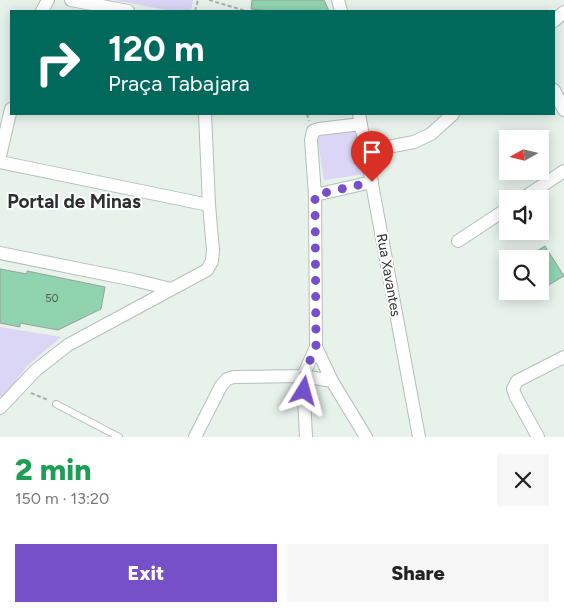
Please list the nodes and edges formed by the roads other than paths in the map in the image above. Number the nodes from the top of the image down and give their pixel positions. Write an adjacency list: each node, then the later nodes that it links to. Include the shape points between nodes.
1 (71, 0): 2 (street)
2 (123, 10)
3 (555, 92): 4 (street)
4 (563, 105)
5 (10, 113): 10 (street)
6 (205, 115): 16 (street)
7 (452, 115): 9 (street, via 431,134 414,142)
8 (360, 119): 9 (street, Rua Xavantes); 15 (street, via 313,131 310,140)
9 (367, 151): 13 (street, Rua Xavantes)
10 (0, 156)
11 (0, 162): 16 (street)
12 (564, 171): 14 (street)
13 (372, 182): 15 (street); 33 (street, Rua Xavantes)
14 (536, 190)
15 (315, 195): 23 (street)
16 (209, 205): 21 (street, via 212,261 207,270)
17 (499, 214): 18 (street)
18 (458, 241)
19 (0, 253): 20 (street)
20 (134, 280): 21 (street); 22 (street, via 141,292)
21 (171, 289): 22 (street)
22 (138, 307): 28 (street, via 68,345 18,386)
23 (316, 347): 25 (street); 26 (street)
24 (564, 357): 34 (street, via 517,381 513,388)
25 (303, 376): 26 (street); 30 (street, via 226,379); 31 (street)
26 (332, 381): 32 (street)
27 (56, 404): 29 (lane)
28 (0, 408)
29 (118, 437)
30 (195, 437)
31 (306, 437)
32 (366, 437)
33 (419, 437)
34 (538, 437)

